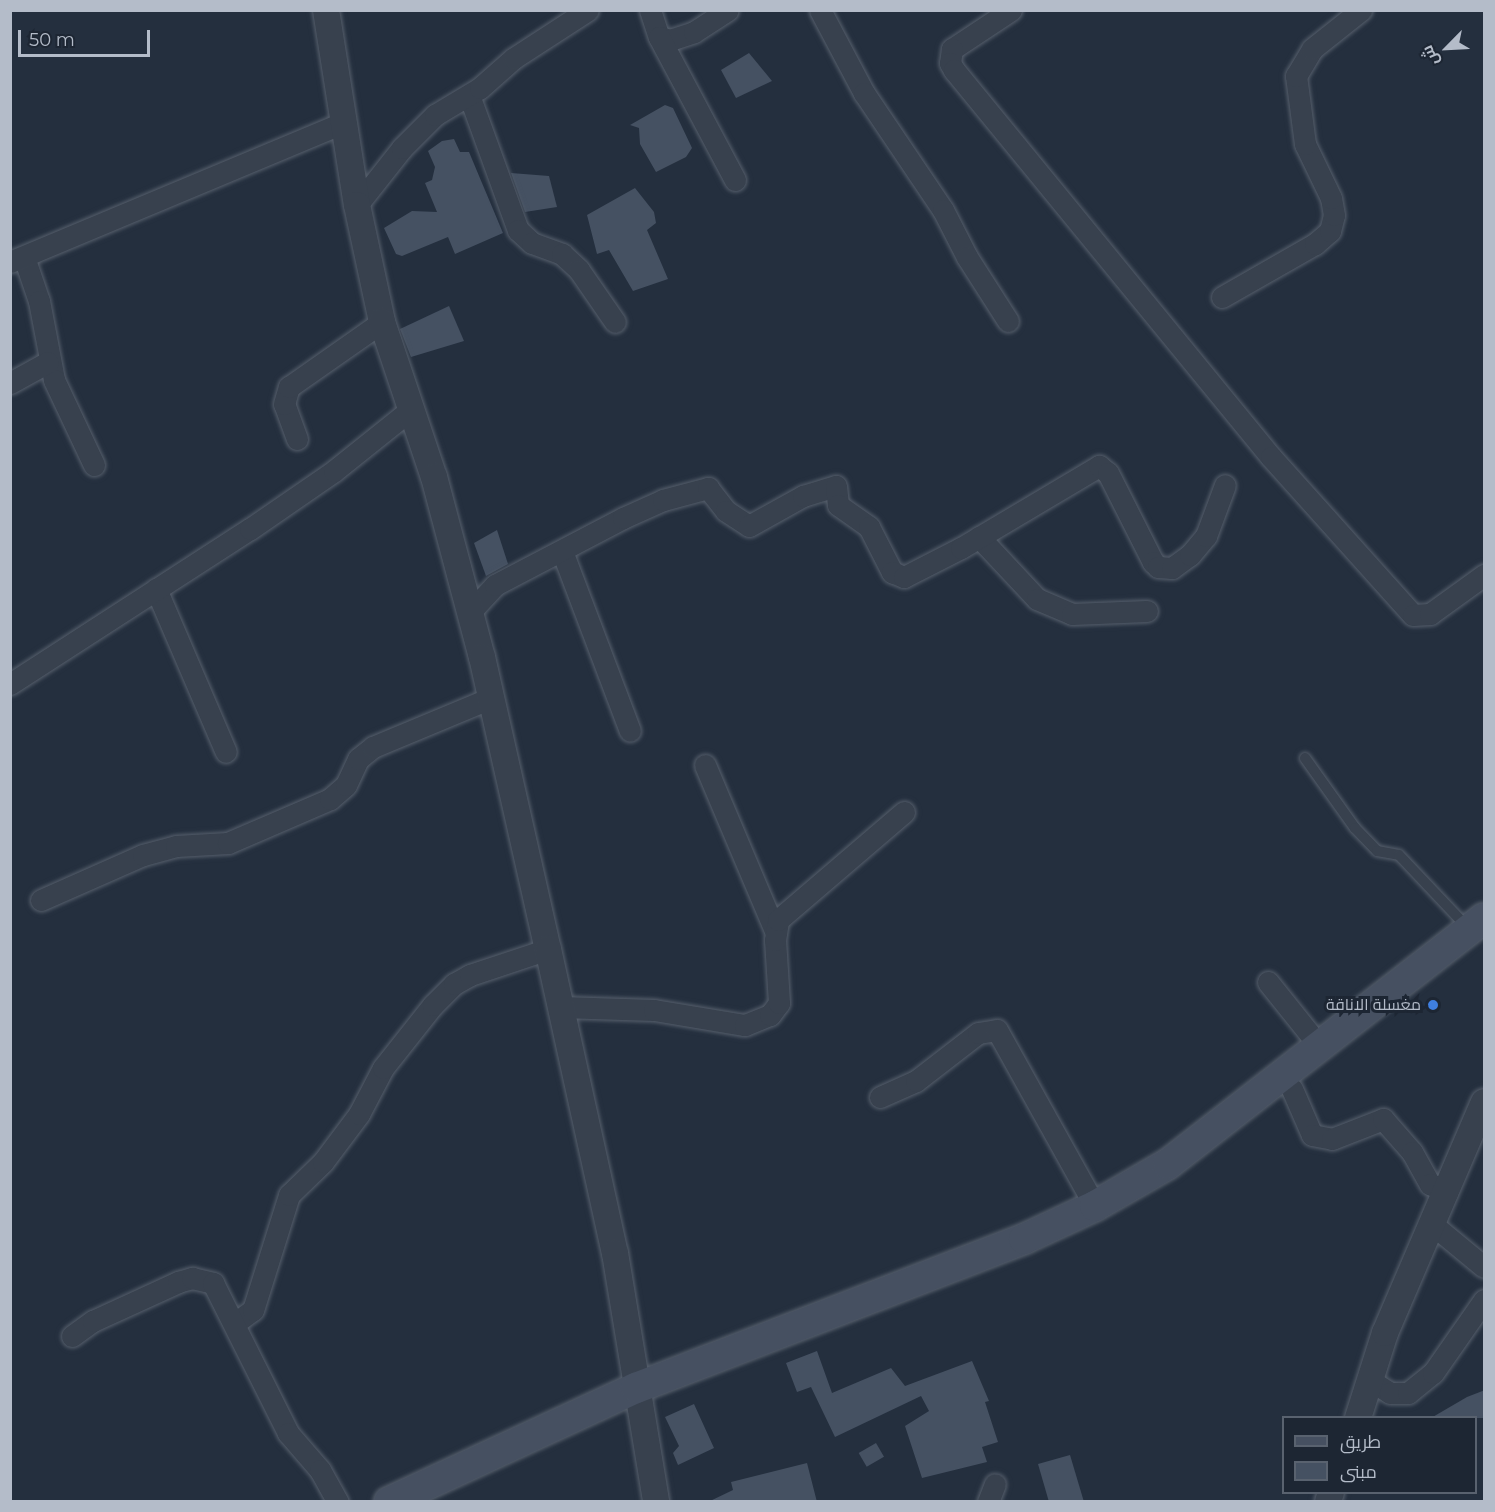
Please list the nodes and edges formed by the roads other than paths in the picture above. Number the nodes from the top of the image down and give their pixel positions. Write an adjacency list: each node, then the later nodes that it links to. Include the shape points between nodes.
1 (326, 10): 10 (street)
2 (588, 10): 9 (street, via 514,58)
3 (650, 10): 8 (street)
4 (728, 10): 8 (street, via 684,37)
5 (820, 10): 15 (street, via 864,93 943,210 967,257)
6 (1011, 10): 26 (street, via 952,49 950,63 954,70 1271,457 1413,615 1430,614)
7 (1361, 10): 14 (street, via 1312,50 1296,76 1305,144 1331,198 1334,215 1330,231 1315,244)
8 (659, 37): 11 (street)
9 (469, 95): 12 (street, via 435,115); 17 (street, via 518,230 532,243 562,254 579,270)
10 (344, 122): 12 (street); 13 (street)
11 (735, 180)
12 (357, 205): 16 (street)
13 (17, 259): 18 (street, via 39,301)
14 (1222, 297)
15 (1008, 321)
16 (382, 322): 20 (street); 21 (street, via 289,387 284,404)
17 (615, 322)
18 (48, 362): 19 (street); 22 (street)
19 (10, 383)
20 (410, 411): 27 (street, via 334,471); 29 (street, via 434,477)
21 (297, 439)
22 (94, 465)
23 (1225, 485): 24 (street, via 1206,537 1172,568 1158,567 1153,562 1108,473 1099,466)
24 (980, 537): 25 (street, via 914,574 901,577 892,572 869,527 838,505 836,486 803,496 749,526 726,511 708,488 663,500); 28 (street, via 1037,599 1072,614)
25 (562, 551): 29 (street, via 495,585); 32 (street)
26 (1485, 575)
27 (156, 589): 30 (street); 33 (street)
28 (1147, 611)
29 (470, 612): 31 (street)
30 (10, 684)
31 (491, 698): 37 (street, via 364,753 346,785 330,799 228,843 176,846 143,855); 40 (street)
32 (630, 731)
33 (226, 752)
34 (1305, 758): 38 (lane, via 1355,828 1377,851 1399,855)
35 (705, 765): 39 (street)
36 (904, 812): 39 (street, via 788,908)
37 (41, 900)
38 (1479, 929): 43 (main road); 44 (main road)
39 (775, 931): 42 (street, via 779,1003 758,1022 735,1024 619,1008)
40 (548, 948): 42 (street); 53 (street, via 471,975 454,984 433,1005 383,1068 358,1114 323,1162 289,1195 253,1310)
41 (1268, 982): 43 (street)
42 (561, 1007): 56 (street, via 615,1253)
43 (1320, 1047): 48 (main road, via 1168,1164)
44 (1292, 1089): 47 (street, via 1312,1136 1332,1139 1383,1119 1412,1152 1430,1184); 50 (main road, via 1176,1176 1088,1225)
45 (880, 1097): 48 (street, via 916,1081 978,1033 997,1030)
46 (1485, 1102): 47 (street)
47 (1447, 1192): 49 (street)
48 (1095, 1206): 50 (main road)
49 (1432, 1224): 51 (street); 55 (street, via 1385,1333)
50 (1026, 1245): 56 (main road)
51 (1485, 1268)
52 (1485, 1300): 55 (street, via 1433,1373 1408,1393 1390,1393)
53 (235, 1323): 54 (street, via 213,1283 192,1278 93,1322); 58 (street, via 288,1433 320,1470)
54 (72, 1336)
55 (1371, 1381): 57 (street)
56 (638, 1397): 59 (main road); 60 (main road); 61 (street)
57 (1359, 1416)
58 (339, 1502)
59 (389, 1502)
60 (430, 1502)
61 (656, 1502)

